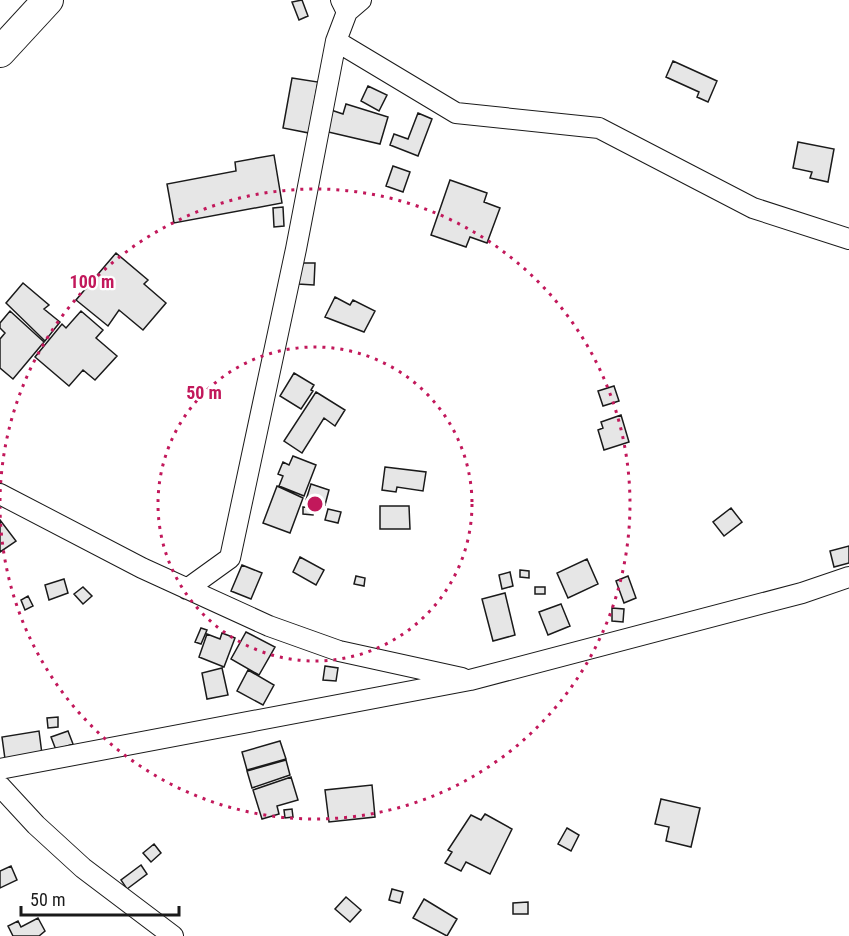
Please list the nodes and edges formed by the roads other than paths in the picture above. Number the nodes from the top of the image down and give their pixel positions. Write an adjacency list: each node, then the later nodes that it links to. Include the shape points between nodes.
1 (48, 0): 4 (main road)
2 (350, 4): 3 (street)
3 (336, 41): 5 (street, via 456,113 599,128 753,208); 8 (street, via 230,558)
4 (0, 52)
5 (849, 239)
6 (0, 494): 8 (street)
7 (849, 577): 9 (street, via 802,593)
8 (187, 589): 9 (street, via 269,627 339,651)
9 (470, 680): 10 (street)
10 (0, 769)
11 (0, 786): 12 (street, via 82,868)
12 (173, 936)

